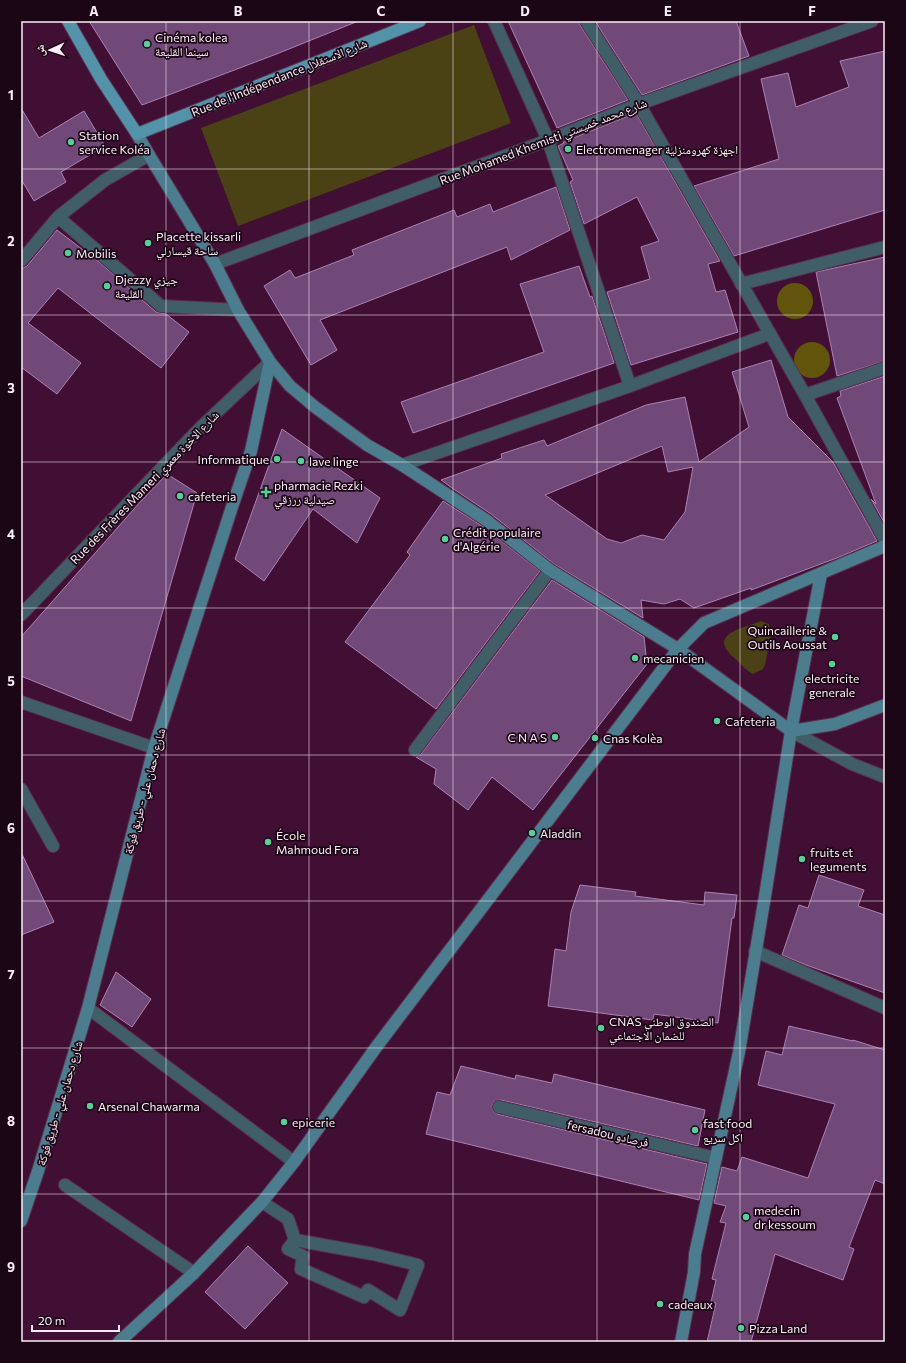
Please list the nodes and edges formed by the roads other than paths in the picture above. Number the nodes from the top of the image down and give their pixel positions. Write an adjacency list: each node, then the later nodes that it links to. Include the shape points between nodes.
1 (68, 21): 7 (main road, via 101,79)
2 (420, 21): 7 (main road, Rue de l'Indépendance شارع الاستقلال)
3 (494, 21): 8 (street)
4 (586, 21): 6 (street)
5 (872, 21): 6 (street, Rue Mohamed Khemisti شارع محمد خميستي)
6 (639, 104): 8 (street, Rue Mohamed Khemisti شارع محمد خميستي); 14 (street)
7 (138, 134): 9 (main road)
8 (548, 140): 13 (street, Rue Mohamed Khemisti شارع محمد خميستي); 19 (street)
9 (149, 155): 10 (street, via 105,180); 13 (main road)
10 (58, 217): 12 (street); 15 (street, via 161,306)
11 (885, 247): 14 (street)
12 (21, 261)
13 (215, 264): 15 (main road)
14 (741, 284): 16 (street)
15 (238, 310): 17 (main road)
16 (769, 334): 19 (street); 20 (street)
17 (270, 362): 21 (main road, via 290,386 315,407 367,445); 26 (street, Rue des Frères Mameri شارع الاخوة معمري, via 200,428); 31 (main road, شارع دحمان علي - طريق فوكة, via 251,451)
18 (885, 368): 20 (street)
19 (630, 386): 21 (street)
20 (805, 395): 22 (street)
21 (402, 465): 24 (main road, via 486,520)
22 (885, 540)
23 (885, 546): 25 (main road)
24 (550, 570): 27 (main road); 32 (street)
25 (821, 574): 27 (main road, via 704,623); 30 (main road)
26 (21, 614)
27 (678, 649): 30 (main road); 41 (main road, via 382,1040)
28 (21, 702): 31 (street)
29 (885, 705): 30 (main road, via 835,724)
30 (791, 731): 33 (street, via 852,764); 36 (main road)
31 (154, 748): 37 (main road, شارع دحمان علي - طريق فوكة)
32 (415, 750)
33 (885, 777)
34 (21, 789): 35 (street)
35 (53, 846)
36 (755, 951): 38 (street); 40 (main road)
37 (88, 1008): 41 (street); 44 (main road, شارع دحمان علي - طريق فوكة)
38 (885, 1008)
39 (499, 1107): 40 (street, fersadou فرصادو)
40 (716, 1158): 48 (main road, via 695,1254)
41 (294, 1162): 43 (main road)
42 (65, 1185): 46 (street)
43 (262, 1202): 45 (street, via 288,1219); 46 (main road)
44 (21, 1221)
45 (295, 1240): 45 (street, via 418,1265 400,1310 368,1290 364,1297 301,1269 303,1256 288,1249)
46 (194, 1273): 47 (main road)
47 (119, 1342)
48 (681, 1342)

